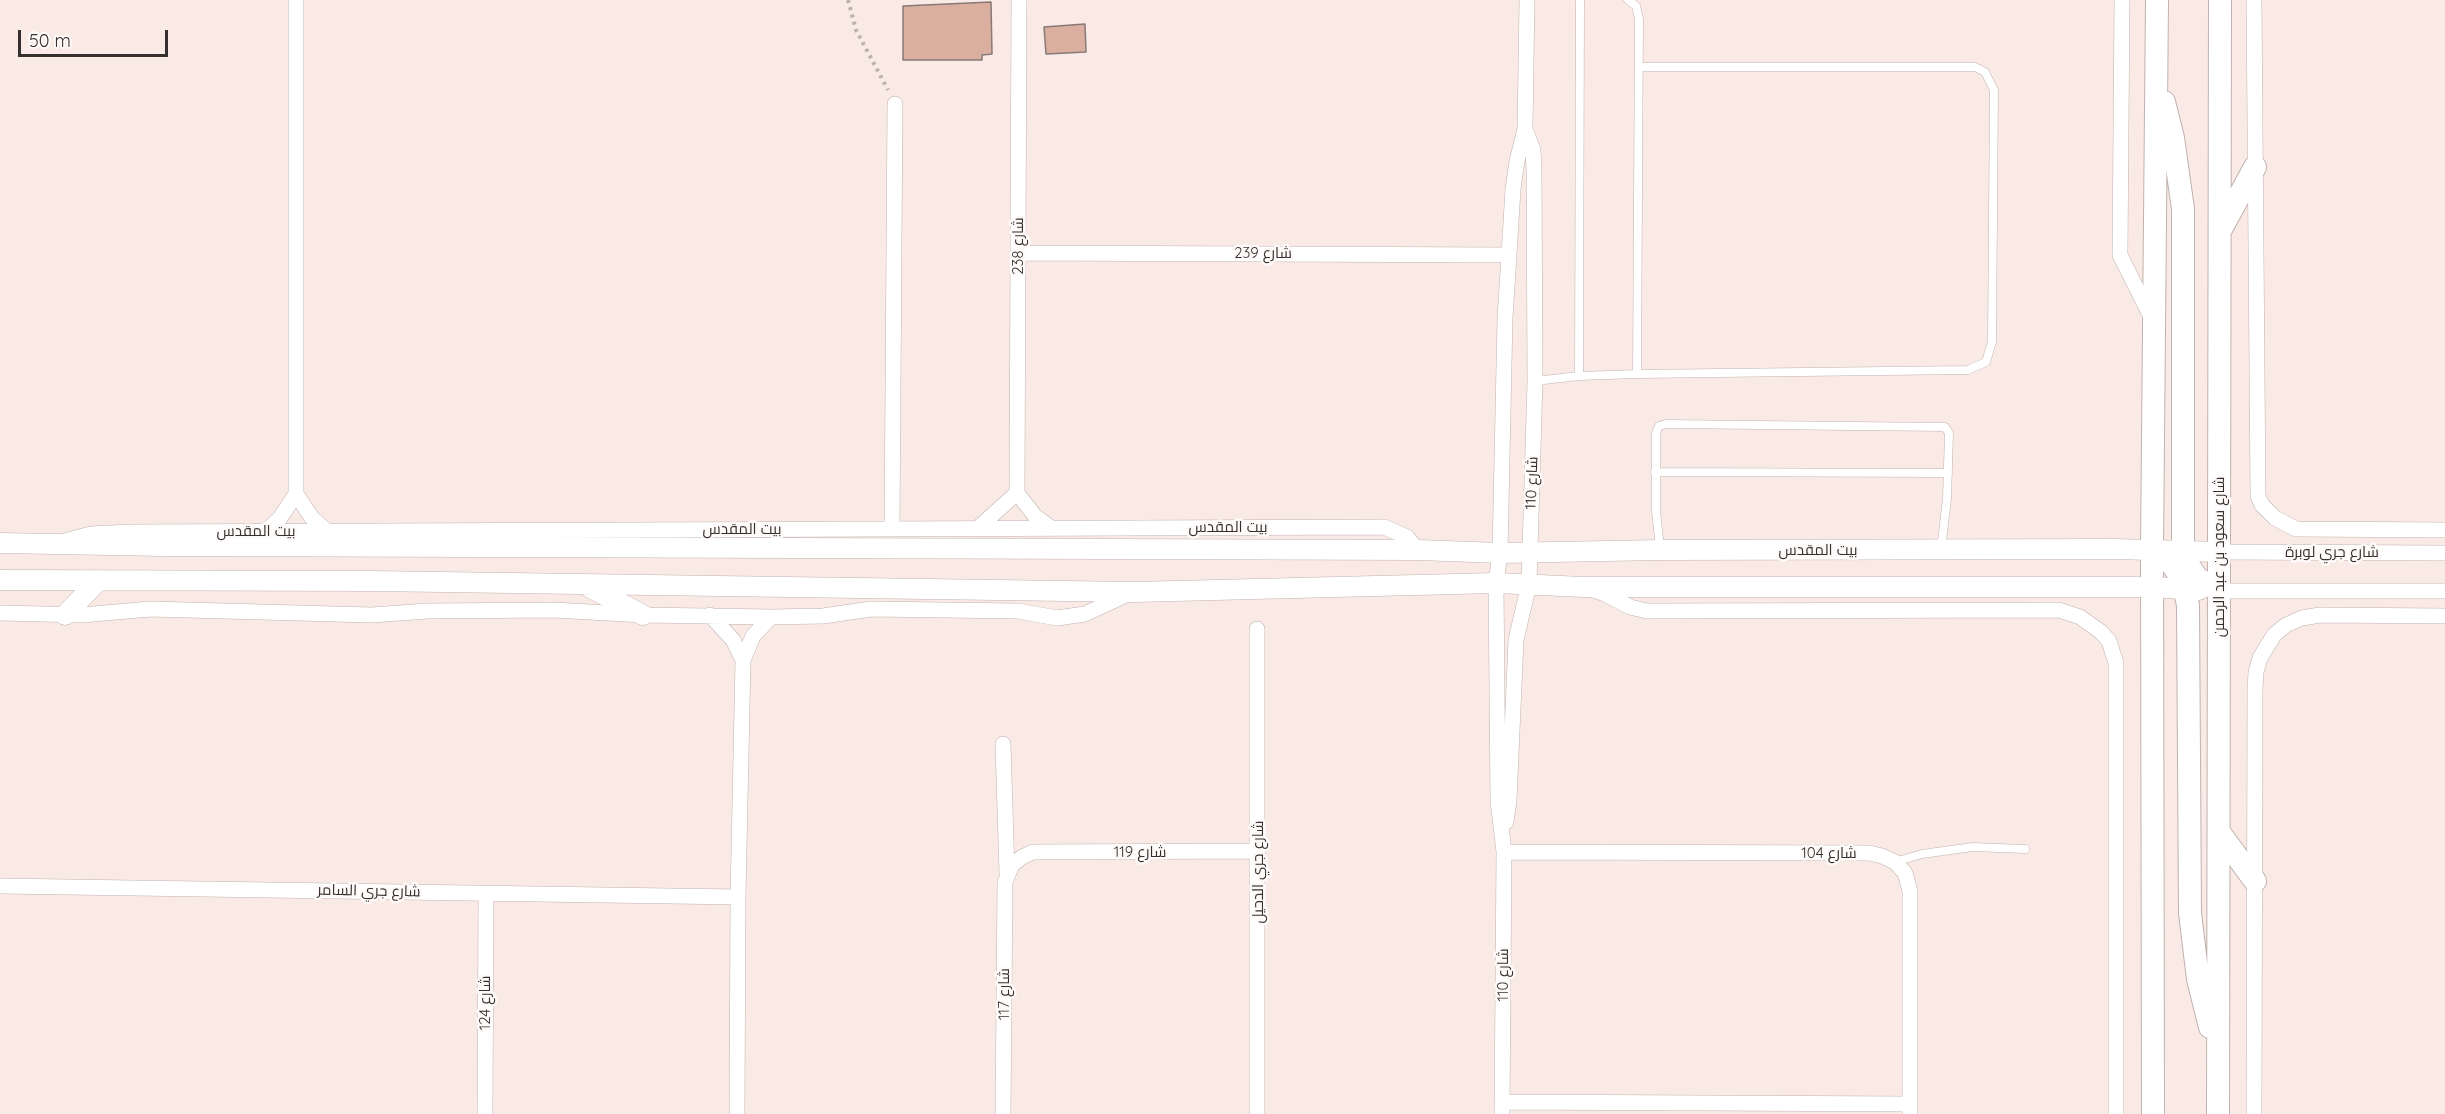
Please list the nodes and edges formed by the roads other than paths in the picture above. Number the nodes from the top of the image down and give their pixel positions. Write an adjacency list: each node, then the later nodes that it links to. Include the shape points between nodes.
1 (296, 0): 25 (street)
2 (1019, 0): 16 (street, شارع 238)
3 (1527, 0): 13 (street, شارع 110)
4 (1580, 0): 20 (lane)
5 (1628, 0): 10 (lane, via 1639,12)
6 (2122, 0): 18 (street, via 2120,255)
7 (2157, 0): 11 (main road)
8 (2220, 0): 15 (main road, شارع سعود بن عبد الرحمن)
9 (2254, 0): 14 (street)
10 (1639, 67): 19 (lane); 19 (lane, via 1975,67 1985,72 1994,90 1992,342 1986,362 1968,370)
11 (2156, 69): 18 (main road); 39 (main road, via 2173,138 2183,209)
12 (895, 104): 28 (street)
13 (1525, 129): 17 (street, شارع 110, via 1513,189); 21 (street, شارع 110, via 1533,150 1534,168)
14 (2255, 167): 15 (main road); 29 (street, شارع جري لوبرة, via 2256,485 2262,505 2275,518 2296,529)
15 (2219, 232): 41 (main road, شارع سعود بن عبد الرحمن)
16 (1018, 253): 17 (street, شارع 239); 24 (street, شارع 238)
17 (1509, 255): 42 (street, شارع 110)
18 (2154, 324): 35 (main road)
19 (1636, 374): 20 (lane)
20 (1579, 376): 21 (lane)
21 (1534, 381): 40 (street, شارع 110)
22 (1655, 472): 23 (lane); 23 (lane, via 1656,433 1659,426 1666,424 1945,426 1949,433); 37 (lane)
23 (1948, 473): 38 (lane)
24 (1017, 493): 26 (street); 27 (street, via 1035,516)
25 (296, 494): 30 (street); 31 (street, via 312,518)
26 (978, 528): 27 (street, بيت المقدس); 28 (street, بيت المقدس)
27 (1051, 528): 36 (street, بيت المقدس, via 1384,527 1407,537)
28 (892, 529): 32 (street, بيت المقدس)
29 (2445, 530)
30 (266, 531): 31 (street, بيت المقدس); 34 (street, بيت المقدس, via 101,533)
31 (327, 531): 32 (street, بيت المقدس)
32 (410, 539): 34 (street, بيت المقدس); 36 (street, بيت المقدس)
33 (0, 543): 34 (street, بيت المقدس)
34 (61, 544)
35 (2152, 549): 38 (street, بيت المقدس); 39 (street, بيت المقدس); 50 (main road); 51 (main road, via 2177,570)
36 (1418, 550): 42 (street, بيت المقدس)
37 (1660, 550): 38 (street, بيت المقدس); 40 (street, بيت المقدس)
38 (1941, 550)
39 (2183, 550): 41 (street, بيت المقدس); 52 (main road, via 2197,578)
40 (1530, 552): 42 (street, بيت المقدس); 48 (street, شارع 110)
41 (2219, 552): 43 (street, شارع جري لوبرة); 52 (main road, شارع سعود بن عبد الرحمن)
42 (1500, 553): 46 (street, شارع 110)
43 (2445, 553)
44 (0, 580): 45 (street)
45 (97, 582): 47 (street); 56 (street)
46 (1496, 583): 48 (street); 54 (street); 65 (street, شارع 110, via 1498,801)
47 (581, 584): 54 (street); 57 (street)
48 (1528, 584): 49 (street); 65 (street, شارع 110, via 1516,640 1509,801)
49 (1583, 587): 50 (street); 83 (street, via 1647,611 2059,610 2091,623 2109,641 2116,663)
50 (2152, 587): 51 (street); 78 (main road)
51 (2185, 589): 52 (street); 75 (main road, via 2190,914 2198,979)
52 (2219, 591): 53 (street); 64 (main road, شارع سعود بن عبد الرحمن)
53 (2445, 591)
54 (1135, 592): 60 (street, via 1085,614 1057,618 1018,612 871,609 823,616)
55 (0, 612): 56 (street)
56 (65, 615): 57 (street, via 150,609 372,615 554,610)
57 (643, 615): 58 (street)
58 (710, 615): 60 (street); 62 (street, via 733,640)
59 (2445, 616): 71 (street, via 2302,618 2286,625 2266,646 2256,672)
60 (771, 617): 62 (street, via 753,636)
61 (1257, 629): 67 (street, شارع جري الدحيل)
62 (743, 660): 74 (street)
63 (1003, 744): 70 (street, شارع 117)
64 (2219, 832): 71 (main road); 75 (main road, شارع سعود بن عبد الرحمن)
65 (1503, 837): 68 (street, شارع 110)
66 (2025, 849): 69 (lane, via 1973,847)
67 (1258, 851): 70 (street, شارع 119, via 1033,852 1012,865); 82 (street, شارع جري الدحيل)
68 (1504, 852): 69 (street, شارع 104, via 1869,853); 76 (street, شارع 110)
69 (1895, 862): 77 (street, via 1905,873 1910,891)
70 (1007, 874): 81 (street, شارع 117)
71 (2255, 881): 85 (street)
72 (0, 886): 73 (street, شارع جري السامر)
73 (486, 893): 74 (street, شارع جري السامر); 79 (street, شارع 124)
74 (738, 897): 80 (street)
75 (2218, 1061): 84 (main road, شارع سعود بن عبد الرحمن)
76 (1502, 1108): 77 (street)
77 (1910, 1109)
78 (2152, 1113)
79 (485, 1114)
80 (737, 1114)
81 (1003, 1114)
82 (1257, 1114)
83 (2116, 1114)
84 (2218, 1114)
85 (2254, 1114)

